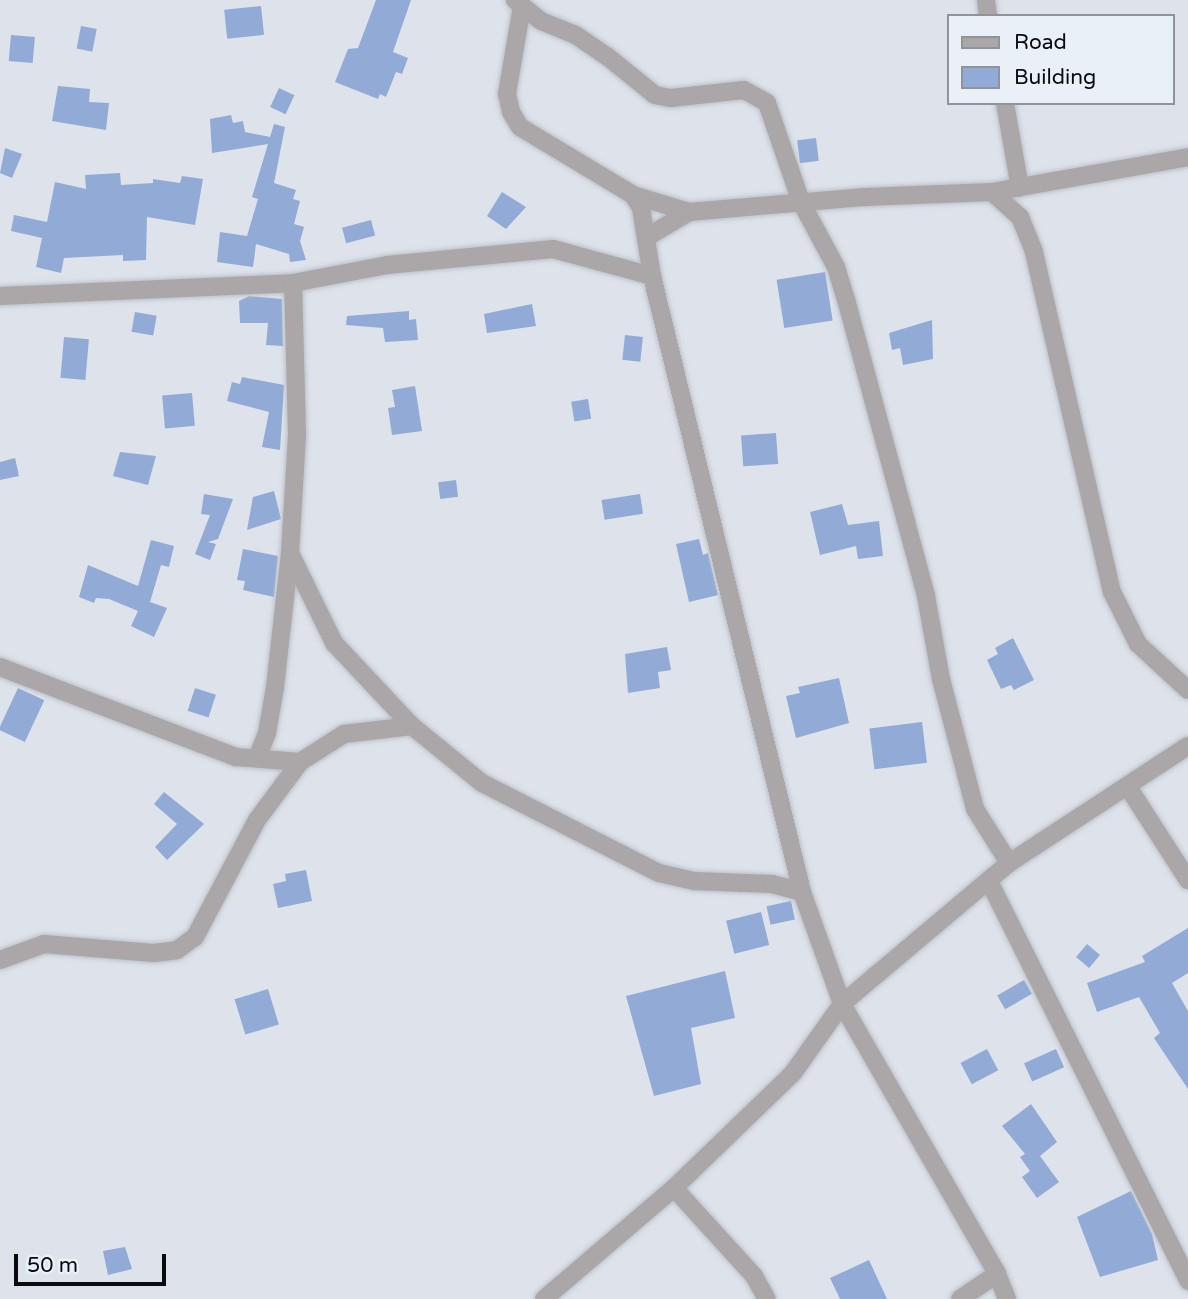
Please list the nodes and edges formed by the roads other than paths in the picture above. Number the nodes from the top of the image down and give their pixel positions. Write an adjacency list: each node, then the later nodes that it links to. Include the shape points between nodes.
1 (518, 3): 6 (street, via 507,93 510,111 520,127); 7 (street, via 608,57 655,95 671,98 744,90 757,94 767,103)
2 (1005, 105): 4 (street)
3 (1188, 157): 4 (street)
4 (1020, 188): 5 (street)
5 (992, 192): 7 (street); 15 (street, via 1020,217 1034,253 1112,592 1138,644)
6 (633, 195): 8 (street); 9 (street)
7 (801, 202): 8 (street); 21 (street, via 836,267 846,299 926,596 941,679 975,809)
8 (689, 212): 9 (street)
9 (647, 237): 10 (street)
10 (652, 276): 11 (street, via 553,249 387,265); 24 (street)
11 (293, 283): 12 (street); 13 (street, via 297,435)
12 (0, 296)
13 (290, 553): 16 (street, via 334,643 386,693); 18 (street, via 275,687 267,733)
14 (0, 667): 18 (street, via 202,745)
15 (1188, 690)
16 (412, 726): 19 (street, via 344,734); 24 (street, via 482,783 659,873 694,881 772,884)
17 (1188, 746): 20 (street)
18 (257, 758): 19 (street)
19 (300, 762): 25 (street, via 257,820 195,937 177,950 154,953 44,944)
20 (1128, 787): 21 (street); 22 (street)
21 (1009, 863): 23 (street)
22 (1188, 880)
23 (989, 881): 26 (street); 29 (street)
24 (803, 892): 26 (street)
25 (0, 960)
26 (842, 1004): 27 (street, via 793,1073); 28 (street)
27 (674, 1188): 30 (street); 31 (street, via 754,1276)
28 (997, 1274): 32 (street); 33 (street)
29 (1188, 1281)
30 (544, 1299)
31 (767, 1299)
32 (960, 1299)
33 (1007, 1299)

